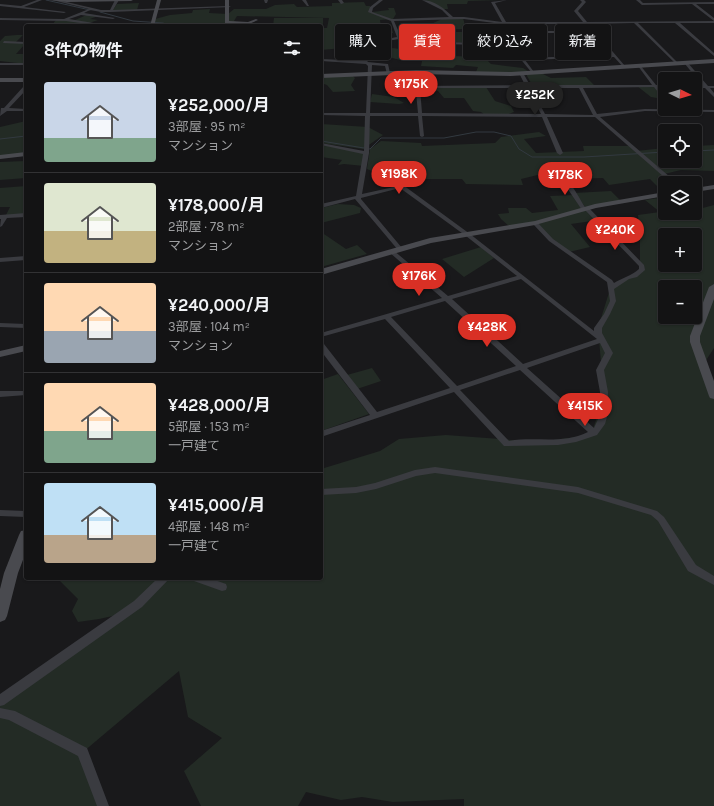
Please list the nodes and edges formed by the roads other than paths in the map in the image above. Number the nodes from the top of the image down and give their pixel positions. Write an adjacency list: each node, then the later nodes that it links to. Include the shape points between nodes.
1 (40, 0): 21 (street)
2 (51, 0): 3 (street)
3 (54, 0): 16 (street)
4 (117, 0): 5 (street); 16 (street); 27 (street)
5 (131, 0)
6 (158, 0): 25 (street)
7 (227, 0): 22 (street)
8 (304, 0): 20 (street)
9 (356, 0): 10 (street)
10 (366, 0)
11 (381, 0): 40 (street, via 370,12)
12 (424, 0): 35 (street, via 443,9)
13 (505, 0): 46 (street, via 493,2)
14 (582, 0): 42 (street, via 584,2 576,11)
15 (638, 0): 17 (street, via 642,4)
16 (80, 2): 27 (street, via 101,11); 28 (street)
17 (692, 4): 18 (street); 41 (street)
18 (714, 4)
19 (0, 5): 21 (street)
20 (308, 5)
21 (17, 7): 23 (street); 26 (street)
22 (229, 7): 25 (street); 39 (street, via 227,22 249,23)
23 (10, 10)
24 (89, 10): 30 (street)
25 (156, 10): 27 (street); 49 (street)
26 (52, 11): 28 (street); 36 (street)
27 (112, 11)
28 (64, 12): 37 (street)
29 (73, 12): 30 (street)
30 (81, 13): 32 (street); 38 (street)
31 (5, 14): 33 (street)
32 (108, 17): 34 (street); 45 (street)
33 (0, 18): 36 (street)
34 (114, 18)
35 (452, 18): 40 (street); 46 (street)
36 (38, 19): 37 (street)
37 (56, 20): 38 (street); 47 (street)
38 (64, 20): 45 (street)
39 (256, 20)
40 (392, 20): 50 (street)
41 (714, 21): 44 (street)
42 (586, 22): 43 (street); 46 (street)
43 (635, 22): 44 (street); 61 (street)
44 (676, 22): 54 (street)
45 (94, 23): 48 (street)
46 (505, 23)
47 (52, 24)
48 (99, 24)
49 (152, 24)
50 (399, 38): 60 (street, via 366,45 361,54)
51 (4, 42): 52 (street)
52 (24, 42)
53 (611, 51): 55 (street)
54 (714, 55)
55 (615, 56): 56 (street); 66 (street)
56 (547, 58)
57 (323, 60): 60 (street)
58 (523, 60): 68 (street)
59 (714, 61): 62 (street)
60 (369, 63): 69 (street, via 387,65); 71 (street)
61 (676, 63): 62 (street); 65 (street)
62 (686, 63): 80 (street)
63 (0, 64): 64 (street)
64 (24, 64)
65 (640, 66): 66 (street); 77 (street)
66 (624, 67): 68 (street)
67 (416, 72): 69 (street); 70 (street); 78 (street)
68 (532, 72): 70 (street)
69 (388, 73): 71 (street)
70 (522, 73): 75 (street)
71 (369, 74): 72 (street); 91 (street)
72 (323, 76)
73 (0, 80): 74 (street)
74 (24, 80)
75 (529, 86): 76 (street); 78 (street); 94 (street)
76 (580, 86): 77 (street); 95 (street)
77 (655, 86): 83 (street)
78 (418, 87): 92 (street)
79 (702, 87): 80 (street)
80 (706, 87): 81 (street); 84 (street)
81 (714, 87)
82 (24, 89): 85 (street)
83 (658, 90)
84 (714, 96)
85 (2, 110): 86 (street); 93 (street)
86 (24, 110)
87 (658, 110): 95 (street)
88 (702, 111): 89 (street)
89 (714, 111)
90 (323, 114): 91 (street)
91 (368, 114): 92 (street); 98 (street)
92 (421, 114): 94 (street); 96 (street)
93 (0, 115)
94 (544, 116): 95 (street); 99 (street)
95 (596, 116): 103 (street)
96 (422, 136)
97 (323, 144): 98 (street)
98 (366, 153): 107 (street)
99 (560, 153)
100 (24, 154): 101 (street)
101 (0, 157)
102 (553, 173): 109 (street, via 564,178)
103 (666, 176)
104 (714, 186): 105 (street)
105 (702, 189)
106 (658, 195): 109 (street)
107 (358, 197): 108 (street); 114 (street, via 402,186); 115 (street)
108 (323, 206)
109 (585, 209): 112 (street); 122 (street, via 642,266 640,273)
110 (24, 215): 111 (street)
111 (3, 216): 113 (street)
112 (535, 223): 114 (street); 122 (street, via 551,240 610,281)
113 (0, 225)
114 (468, 235): 115 (street); 120 (street)
115 (400, 249): 116 (street)
116 (391, 251): 119 (street); 123 (street)
117 (24, 258): 118 (street)
118 (0, 260)
119 (323, 271)
120 (522, 277): 123 (street); 128 (street)
121 (714, 287): 136 (street, via 695,342)
122 (611, 288): 128 (street, via 613,301 598,328)
123 (447, 299): 124 (street); 132 (street)
124 (386, 316): 127 (street); 133 (street)
125 (0, 325): 126 (street)
126 (24, 326)
127 (323, 334)
128 (602, 340): 132 (street); 139 (street, via 609,353 600,370 604,387 602,422)
129 (24, 348): 131 (street)
130 (323, 349): 137 (street)
131 (0, 354)
132 (521, 366): 133 (street); 139 (street)
133 (454, 388): 137 (street); 139 (street, via 507,444 521,441 553,443)
134 (24, 393): 135 (street)
135 (0, 394)
136 (714, 396)
137 (375, 415): 138 (street)
138 (323, 433)
139 (594, 433)
140 (323, 492): 146 (street, via 356,490 415,473 435,470 578,490 654,514 661,519 692,568)
141 (0, 513): 142 (street)
142 (24, 514)
143 (24, 540): 148 (street)
144 (162, 580): 149 (street, via 138,604)
145 (203, 580): 147 (street)
146 (714, 581)
147 (222, 587)
148 (0, 612)
149 (0, 701)
150 (0, 713): 151 (street, via 11,715 83,752)
151 (103, 806)

